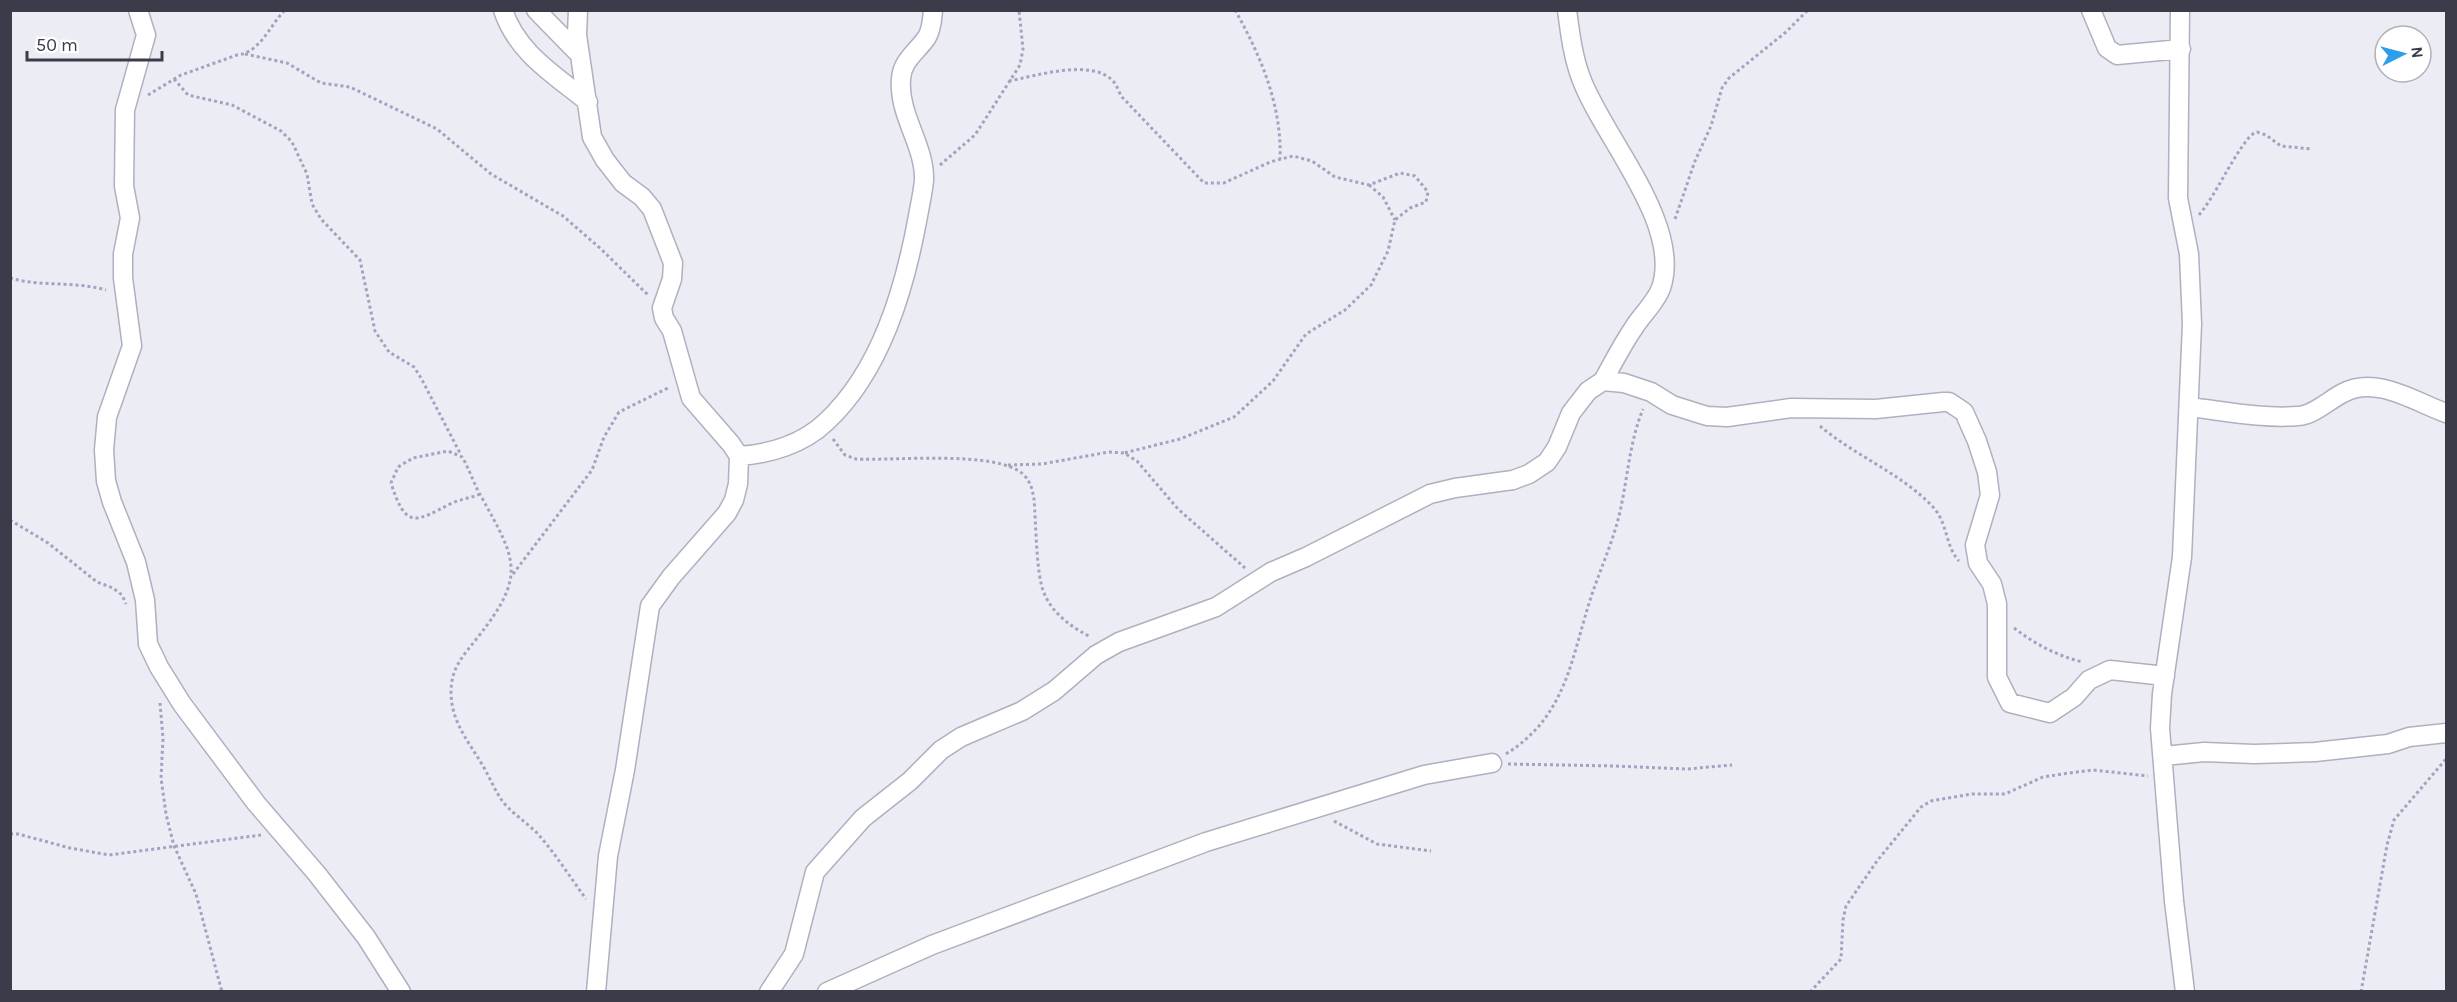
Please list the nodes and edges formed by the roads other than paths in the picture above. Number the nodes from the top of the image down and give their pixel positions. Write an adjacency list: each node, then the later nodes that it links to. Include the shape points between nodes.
1 (138, 10): 20 (street, via 146,35 125,110 124,186 130,218 123,254 124,295 132,346 107,417 104,450 112,502 136,562 145,600 148,644 183,704 256,803 366,937)
2 (503, 10): 11 (street, via 531,57)
3 (536, 10): 10 (street)
4 (578, 10): 10 (street)
5 (933, 10): 15 (street, via 928,36 903,67 901,79 903,105 921,158 924,181 914,238 880,342 867,369 826,423 776,451)
6 (1567, 10): 12 (street, via 1581,78 1603,125 1651,207 1665,262 1662,285 1653,305 1634,327)
7 (2091, 10): 9 (street, via 2107,48 2117,55)
8 (2180, 10): 9 (street)
9 (2181, 49): 13 (street, via 2178,198 2191,268)
10 (580, 55): 11 (street)
11 (588, 102): 15 (street, via 592,137 623,183 652,209 665,240 673,263 662,308 691,398)
12 (1603, 381): 16 (street, via 1651,392 1672,405 1707,416 1802,408 1865,410 1949,402 1964,412 1987,472 1990,495 1975,545 1978,563 1992,584 1997,604 1997,677 2010,703 2050,713 2074,697 2089,680 2110,670); 22 (street, via 1588,391 1572,412 1547,462 1529,474 1430,494 1260,579 1216,607 1119,642 1022,711 961,737 941,750 863,818 815,872 794,954)
13 (2189, 407): 14 (street, via 2301,416 2352,388 2370,386); 16 (street, via 2182,557)
14 (2446, 413)
15 (739, 456): 21 (street, via 738,484 727,513 650,606 608,856)
16 (2165, 676): 18 (street, via 2160,728)
17 (2446, 733): 18 (street, via 2315,752)
18 (2164, 756): 24 (street, via 2174,901)
19 (1491, 763): 23 (street, via 1424,775 1206,842 932,945)
20 (401, 992)
21 (596, 992)
22 (769, 992)
23 (826, 992)
24 (2186, 992)

